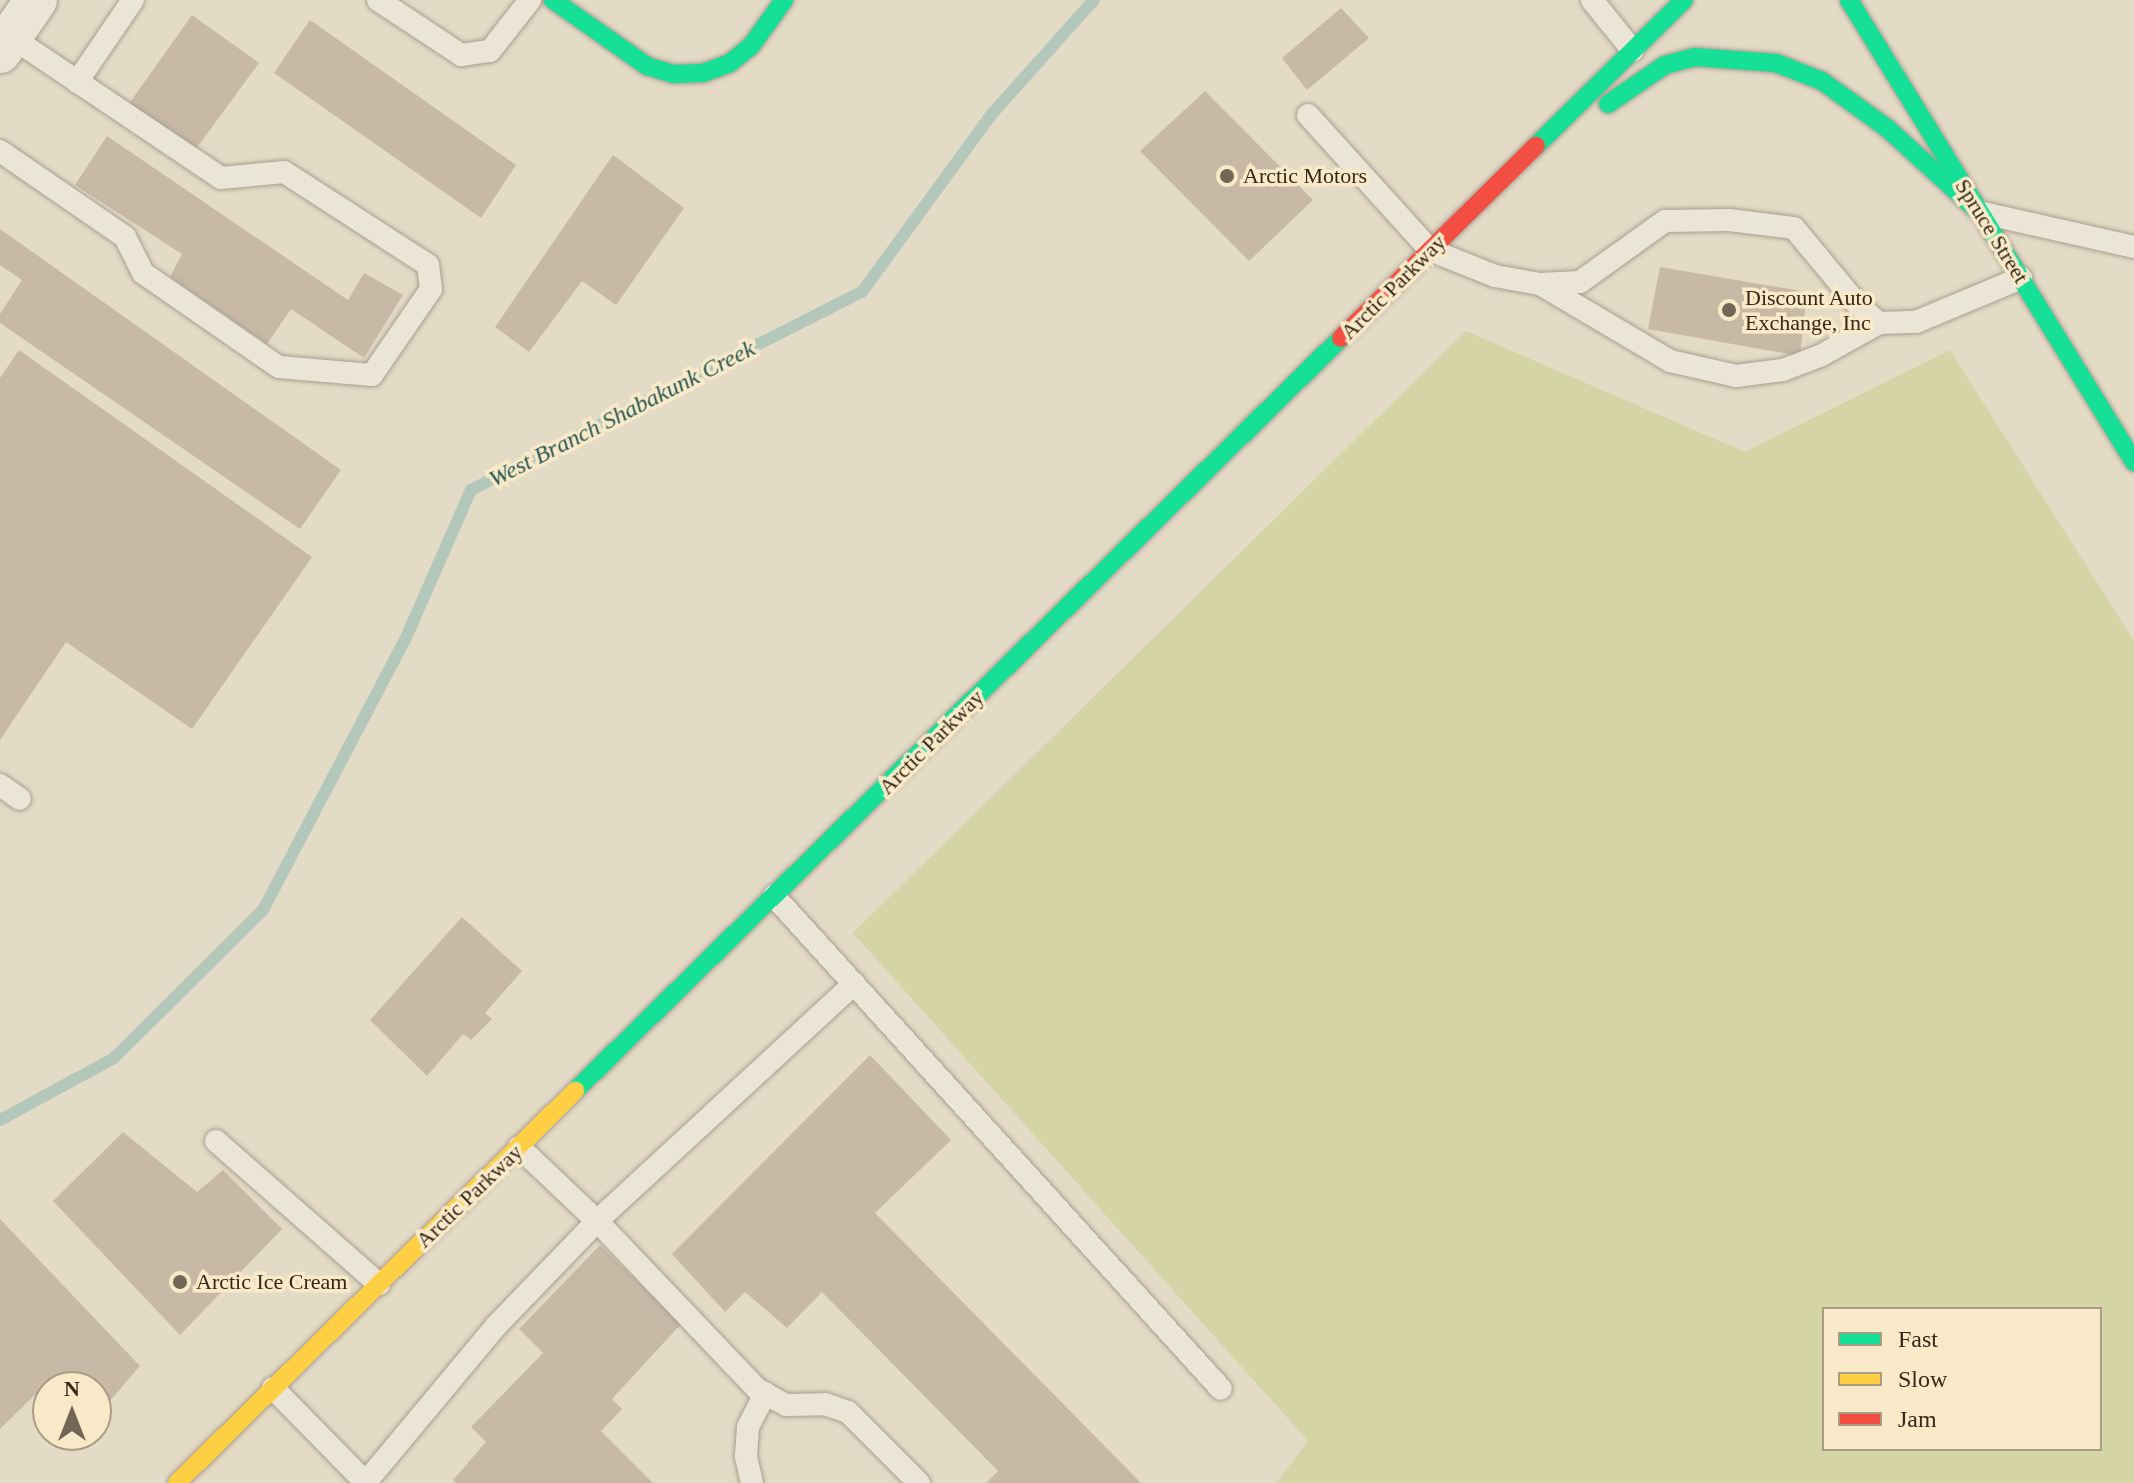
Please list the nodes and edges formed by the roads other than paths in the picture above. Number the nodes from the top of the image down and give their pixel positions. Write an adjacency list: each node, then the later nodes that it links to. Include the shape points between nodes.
1 (36, 0): 10 (street)
2 (133, 0): 12 (lane)
3 (378, 0): 4 (lane, via 461,55 490,51)
4 (530, 0)
5 (553, 0): 6 (street, via 647,66 674,74 703,73 730,63 759,37)
6 (784, 0)
7 (1592, 0): 11 (lane)
8 (1684, 0): 11 (street, Arctic Parkway)
9 (1849, 0): 15 (street, Spruce Street)
10 (5, 45): 12 (lane)
11 (1633, 51): 17 (street, Arctic Parkway)
12 (77, 82): 14 (lane, via 221,178 284,172 428,265 431,289 372,375 279,367 143,273 125,237)
13 (1308, 115): 17 (lane)
14 (0, 151)
15 (1980, 213): 16 (lane); 17 (street, via 1887,128 1822,81 1776,63 1694,57 1665,65 1628,89); 18 (street, Spruce Street)
16 (2134, 247)
17 (1430, 250): 19 (lane, via 1495,276); 24 (street, Arctic Parkway)
18 (2021, 278): 20 (lane, via 1916,322); 21 (street, Spruce Street)
19 (1540, 284): 20 (lane, via 1670,361 1736,376 1808,361); 20 (lane, via 1580,282 1665,221 1729,220 1794,228)
20 (1879, 323)
21 (2134, 462)
22 (0, 785): 23 (lane)
23 (20, 799)
24 (774, 896): 25 (lane); 27 (street, Arctic Parkway)
25 (854, 984): 28 (lane); 31 (lane)
26 (216, 1141): 29 (lane)
27 (519, 1147): 28 (lane); 29 (street, Arctic Parkway)
28 (597, 1221): 32 (lane); 34 (lane, via 497,1325)
29 (379, 1284): 30 (street, Arctic Parkway)
30 (273, 1388): 33 (street, Arctic Parkway); 34 (lane)
31 (1221, 1389)
32 (765, 1393): 35 (lane, via 748,1427 746,1456); 36 (lane, via 786,1405 825,1404 848,1412)
33 (177, 1483)
34 (366, 1483)
35 (752, 1483)
36 (919, 1483)

